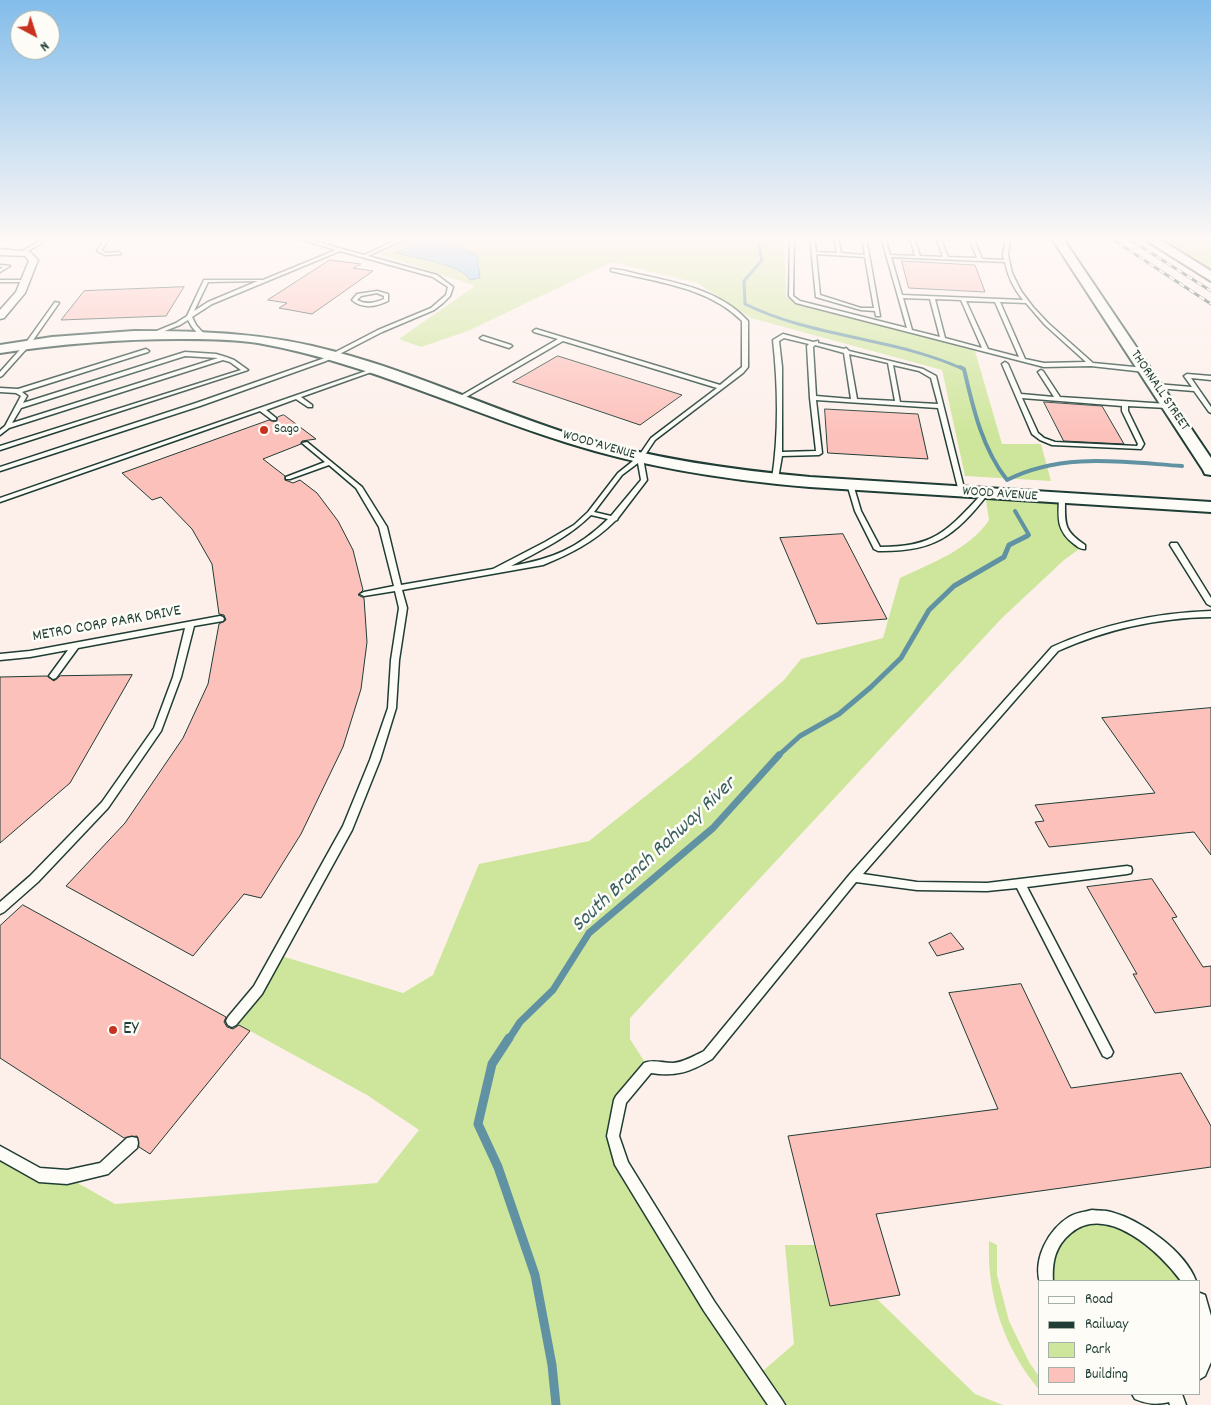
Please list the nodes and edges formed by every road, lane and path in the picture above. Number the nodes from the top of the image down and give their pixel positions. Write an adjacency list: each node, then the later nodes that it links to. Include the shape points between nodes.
1 (1026, 302): 41 (lane)
2 (12, 303): 19 (street)
3 (57, 303): 30 (lane)
4 (194, 303): 20 (lane)
5 (210, 303): 20 (lane)
6 (360, 303): 7 (lane)
7 (379, 303)
8 (442, 303): 36 (lane)
9 (721, 303): 48 (lane, via 744,319 746,324 745,367)
10 (800, 303): 21 (lane)
11 (840, 303): 18 (lane)
12 (876, 303): 18 (lane)
13 (902, 303): 23 (lane)
14 (933, 303): 28 (lane)
15 (965, 303): 34 (lane)
16 (998, 303): 38 (lane)
17 (1100, 303): 43 (street, THORNALL STREET)
18 (877, 310): 21 (lane)
19 (0, 316)
20 (189, 316): 24 (lane, via 178,324); 25 (lane)
21 (879, 322): 23 (lane)
22 (536, 331): 27 (lane)
23 (910, 331): 28 (lane)
24 (150, 334): 25 (street, WOOD AVENUE); 30 (street, WOOD AVENUE)
25 (202, 335): 36 (street, WOOD AVENUE, via 267,340)
26 (483, 338): 31 (lane)
27 (562, 339): 48 (lane); 56 (lane)
28 (943, 339): 34 (lane)
29 (816, 342): 33 (lane); 54 (lane, via 810,346); 71 (lane, via 783,336 776,340)
30 (27, 345): 32 (street, WOOD AVENUE); 45 (lane)
31 (509, 346)
32 (2, 350)
33 (846, 350): 39 (lane); 57 (lane)
34 (986, 350): 38 (lane)
35 (146, 352): 51 (lane)
36 (333, 355): 42 (street, WOOD AVENUE); 74 (lane, via 259,384)
37 (224, 358): 60 (lane, via 185,354); 67 (lane); 70 (lane, via 245,370)
38 (1023, 360): 41 (lane, via 1044,365)
39 (890, 362): 58 (lane); 62 (lane, via 934,377)
40 (1005, 364): 52 (lane)
41 (1091, 364): 43 (lane)
42 (374, 370): 53 (lane); 56 (street, WOOD AVENUE)
43 (1145, 370): 47 (street, THORNALL STREET)
44 (1041, 372): 55 (lane)
45 (0, 375)
46 (1211, 378): 49 (lane, via 1187,376)
47 (1156, 386): 49 (lane); 63 (street, THORNALL STREET)
48 (720, 387): 72 (lane, via 653,439)
49 (1196, 389): 65 (lane)
50 (0, 390): 51 (lane)
51 (18, 391): 60 (lane, via 24,396)
52 (1018, 396): 55 (lane); 59 (lane, via 1035,434 1042,439 1054,444 1139,448 1141,444 1125,411)
53 (296, 397): 61 (lane); 64 (lane)
54 (813, 398): 57 (lane); 71 (lane, via 818,453)
55 (1058, 399): 59 (lane)
56 (459, 400): 72 (street, WOOD AVENUE, via 586,444)
57 (854, 401): 58 (lane)
58 (898, 404): 62 (lane)
59 (1125, 404): 63 (lane)
60 (20, 406): 67 (lane)
61 (310, 406)
62 (941, 406): 79 (lane)
63 (1168, 406): 75 (street, THORNALL STREET)
64 (261, 409): 66 (lane); 82 (lane)
65 (1211, 411)
66 (274, 419)
67 (7, 427): 68 (lane)
68 (0, 433)
69 (305, 443): 73 (lane)
70 (0, 448)
71 (780, 454): 77 (lane)
72 (640, 458): 77 (street, WOOD AVENUE, via 700,470); 84 (lane, via 620,474); 85 (lane, via 644,480)
73 (329, 463): 76 (lane); 89 (lane, via 359,487 383,527)
74 (0, 469)
75 (1211, 470)
76 (288, 478)
77 (775, 479): 78 (street, WOOD AVENUE)
78 (850, 484): 79 (street, WOOD AVENUE); 80 (lane, via 858,512 878,549 904,550 936,542)
79 (962, 492): 80 (street, WOOD AVENUE)
80 (985, 494): 81 (street, WOOD AVENUE)
81 (1062, 499): 83 (street, WOOD AVENUE); 87 (lane, via 1062,529)
82 (0, 500)
83 (1211, 507)
84 (590, 513): 85 (lane); 88 (lane, via 558,539)
85 (615, 519): 88 (lane, via 596,535 559,556)
86 (1174, 545): 91 (lane)
87 (1082, 547)
88 (496, 571): 89 (lane)
89 (400, 588): 90 (lane); 101 (lane, via 403,608 392,708 375,760 348,827 319,882 258,990)
90 (364, 594)
91 (1210, 613): 98 (lane, via 1144,621 1085,634 1055,649)
92 (220, 619): 93 (lane, METRO CORP PARK DRIVE)
93 (190, 625): 94 (lane, METRO CORP PARK DRIVE); 100 (lane, via 178,677 158,729 105,805 34,879)
94 (75, 646): 95 (lane, METRO CORP PARK DRIVE); 96 (lane)
95 (0, 657)
96 (53, 676)
97 (1128, 870): 99 (lane)
98 (854, 877): 99 (lane, via 917,886 987,887); 111 (lane, via 708,1055 673,1071 648,1067 620,1100 613,1136 622,1165 709,1306)
99 (1020, 883): 102 (lane)
100 (0, 909)
101 (232, 1021)
102 (1107, 1052)
103 (132, 1143): 104 (lane, via 103,1169 67,1177 39,1176)
104 (0, 1153)
105 (1046, 1280): 106 (lane, via 1050,1245 1064,1228 1084,1219 1108,1218 1135,1228 1161,1245)
106 (1188, 1280)
107 (1201, 1304): 108 (lane, via 1208,1330 1206,1358)
108 (1201, 1369)
109 (1148, 1395): 110 (lane)
110 (1166, 1395)
111 (777, 1405)

